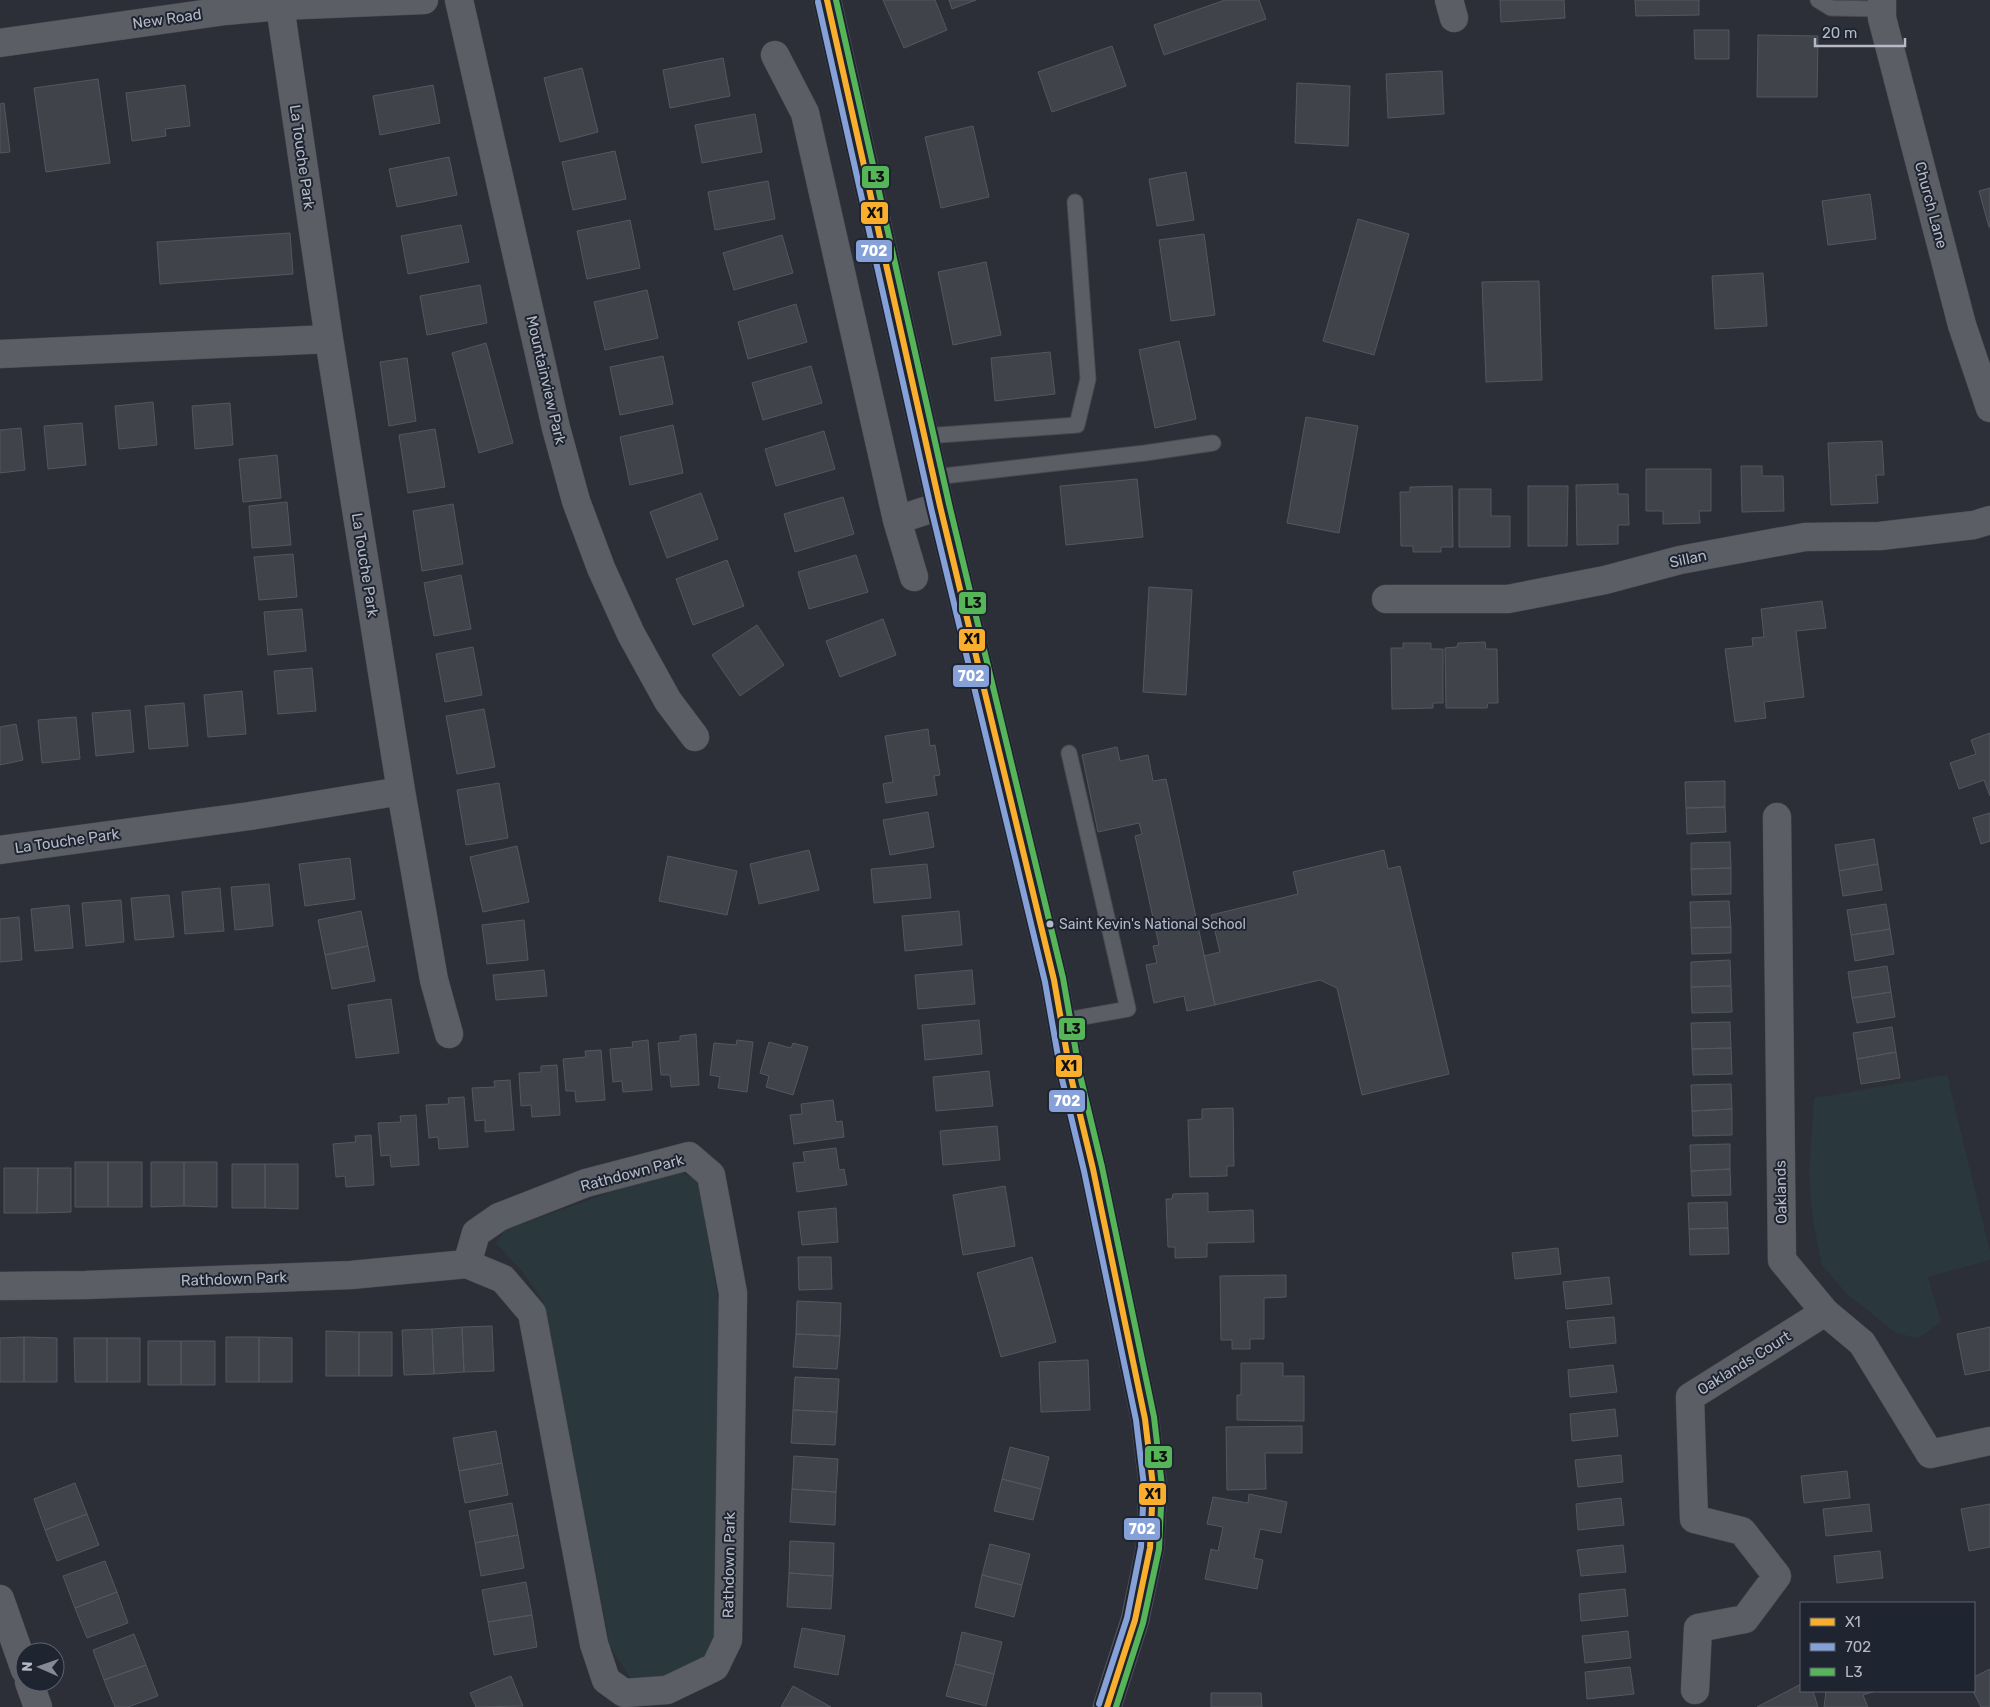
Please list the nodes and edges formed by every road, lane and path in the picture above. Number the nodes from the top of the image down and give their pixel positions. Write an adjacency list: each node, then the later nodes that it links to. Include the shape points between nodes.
1 (424, 0): 7 (street, New Road)
2 (459, 0): 22 (street, Mountainview Park, via 556,428 576,501 601,568 631,634 668,701)
3 (827, 0): 14 (main road)
4 (1818, 0): 5 (lane, via 1831,8)
5 (1882, 4): 13 (street, Church Lane, via 1882,18 1962,325)
6 (224, 5): 7 (street, New Road); 8 (street, New Road)
7 (280, 6): 11 (street, La Touche Park)
8 (0, 43)
9 (775, 55): 18 (street, via 805,114)
10 (1075, 202): 14 (lane, via 1088,379 1076,425)
11 (329, 339): 12 (street); 24 (street, La Touche Park)
12 (0, 354)
13 (1990, 408)
14 (926, 436): 16 (main road)
15 (1213, 443): 16 (lane)
16 (935, 476): 17 (main road)
17 (940, 506): 18 (street); 27 (main road)
18 (897, 520): 20 (street)
19 (1990, 520): 21 (street, Sillan, via 1974,525 1880,536 1805,537 1680,560 1605,580 1508,599)
20 (914, 577)
21 (1386, 599)
22 (695, 737)
23 (1069, 754): 27 (lane, via 1128,1009)
24 (401, 791): 26 (street, La Touche Park, via 250,816); 28 (street, La Touche Park, via 434,980)
25 (1777, 817): 31 (street, Oaklands, via 1782,1260)
26 (0, 850)
27 (1061, 1021): 38 (main road, via 1145,1418 1153,1486 1150,1548 1135,1620)
28 (450, 1034)
29 (467, 1264): 29 (street, Rathdown Park, via 476,1233 499,1217 586,1184 690,1156 711,1175 733,1293 728,1640 715,1667 667,1690 624,1693 606,1680 594,1644 532,1313 503,1278); 30 (street, Rathdown Park, via 351,1275)
30 (0, 1286)
31 (1825, 1312): 32 (street, Oaklands, via 1862,1343 1930,1454); 35 (street, Oaklands Court, via 1690,1398 1694,1519 1742,1531 1777,1576 1744,1619 1698,1628)
32 (1990, 1441)
33 (0, 1599): 34 (street)
34 (15, 1642)
35 (1695, 1690)
36 (33, 1692): 37 (street)
37 (38, 1707)
38 (1107, 1707)

